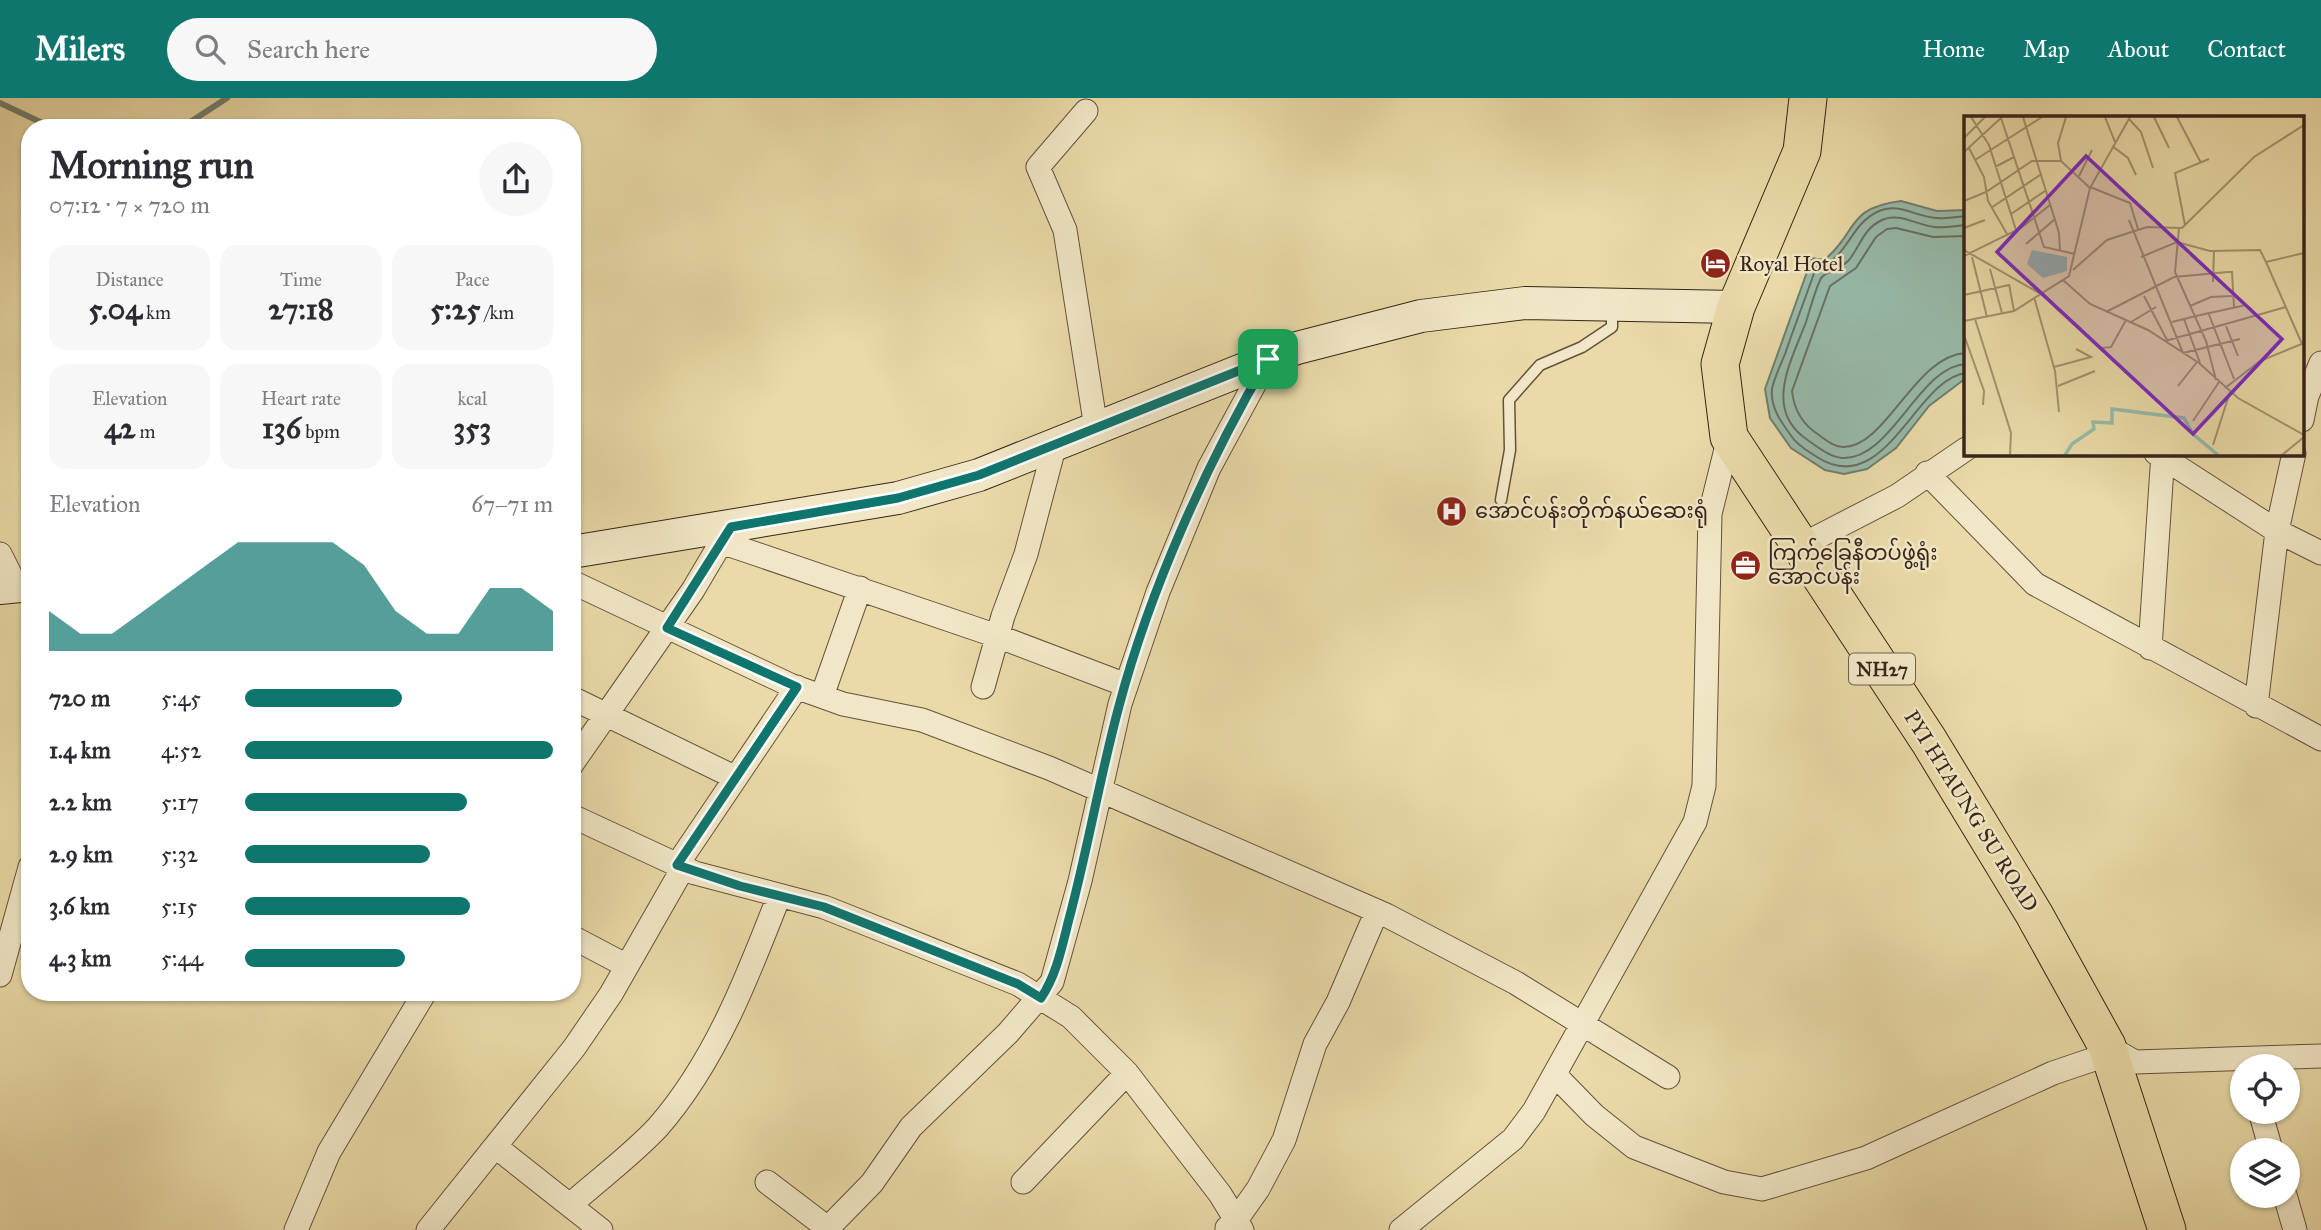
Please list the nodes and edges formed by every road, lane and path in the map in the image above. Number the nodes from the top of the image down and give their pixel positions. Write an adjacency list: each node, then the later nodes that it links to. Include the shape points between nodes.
1 (1808, 98): 4 (highway, PYI HTAUNG SU ROAD / NH27, via 1802,151)
2 (1086, 111): 8 (street, via 1038,167 1065,230)
3 (1612, 306): 4 (main road); 5 (main road, via 1525,303 1420,316); 16 (lane, via 1612,327 1582,347 1540,365 1509,400 1510,450)
4 (1736, 307): 9 (highway, PYI HTAUNG SU ROAD / NH27, via 1720,364)
5 (1268, 359): 8 (main road); 29 (street, via 1209,468)
6 (2321, 363): 7 (street)
7 (2304, 410)
8 (1096, 428): 10 (main road)
9 (1729, 437): 19 (highway, PYI HTAUNG SU ROAD / NH27); 50 (street, via 1710,514 1704,786 1695,822)
10 (1055, 444): 18 (main road, via 979,475 898,498); 27 (street, via 1026,554)
11 (1964, 450): 15 (street)
12 (2160, 455): 28 (street)
13 (2162, 455): 17 (street)
14 (2294, 455): 17 (street)
15 (1927, 473): 19 (street, via 1897,496); 28 (street, via 2035,584)
16 (1501, 500)
17 (2277, 531): 21 (street); 34 (street)
18 (726, 535): 20 (main road); 25 (street); 26 (street)
19 (1802, 545): 51 (highway, PYI HTAUNG SU ROAD / NH27, via 2034,914)
20 (581, 550)
21 (2321, 553)
22 (0, 554): 24 (street)
23 (581, 586): 26 (street)
24 (15, 587)
25 (860, 588): 27 (street); 32 (street)
26 (667, 628): 30 (street); 35 (street)
27 (997, 636): 29 (street); 31 (street)
28 (2150, 648): 34 (street)
29 (1126, 685): 39 (street)
30 (797, 687): 32 (street); 38 (street)
31 (983, 687)
32 (822, 696): 39 (street, via 922,720)
33 (581, 702): 35 (street)
34 (2256, 706): 36 (street)
35 (606, 715): 37 (street); 38 (street)
36 (2321, 739)
37 (581, 751)
38 (734, 777): 41 (street)
39 (1099, 790): 44 (street); 48 (street, via 1052,982)
40 (581, 820): 41 (street)
41 (680, 867): 42 (street); 46 (street)
42 (779, 896): 48 (street, via 824,907 1018,984); 61 (street, via 755,957 697,1075 657,1128)
43 (21, 899): 47 (street)
44 (1377, 911): 50 (street, via 1516,983); 63 (street, via 1315,1044 1284,1140)
45 (581, 942): 46 (street)
46 (627, 966): 58 (street, via 574,1048)
47 (0, 975)
48 (1041, 998): 55 (street, via 1071,1017); 67 (street, via 911,1127 872,1183)
49 (420, 1001): 64 (street, via 328,1153)
50 (1582, 1026): 56 (street); 57 (street)
51 (2108, 1050): 54 (street, via 2135,1062); 56 (street, via 1866,1158 1762,1189 1724,1182 1634,1147 1594,1115); 69 (highway, PYI HTAUNG SU ROAD / NH27)
52 (2321, 1056): 53 (street)
53 (2300, 1058)
54 (2230, 1062)
55 (1127, 1073): 60 (street); 63 (street, via 1220,1194)
56 (1555, 1074): 68 (street, via 1513,1139)
57 (1668, 1077)
58 (496, 1147): 61 (street); 65 (street)
59 (767, 1182): 67 (street)
60 (1023, 1182)
61 (570, 1205): 66 (street)
62 (2289, 1208): 70 (street)
63 (1234, 1227)
64 (296, 1230)
65 (428, 1230)
66 (601, 1230)
67 (828, 1230)
68 (1401, 1230)
69 (2167, 1230)
70 (2295, 1230)

